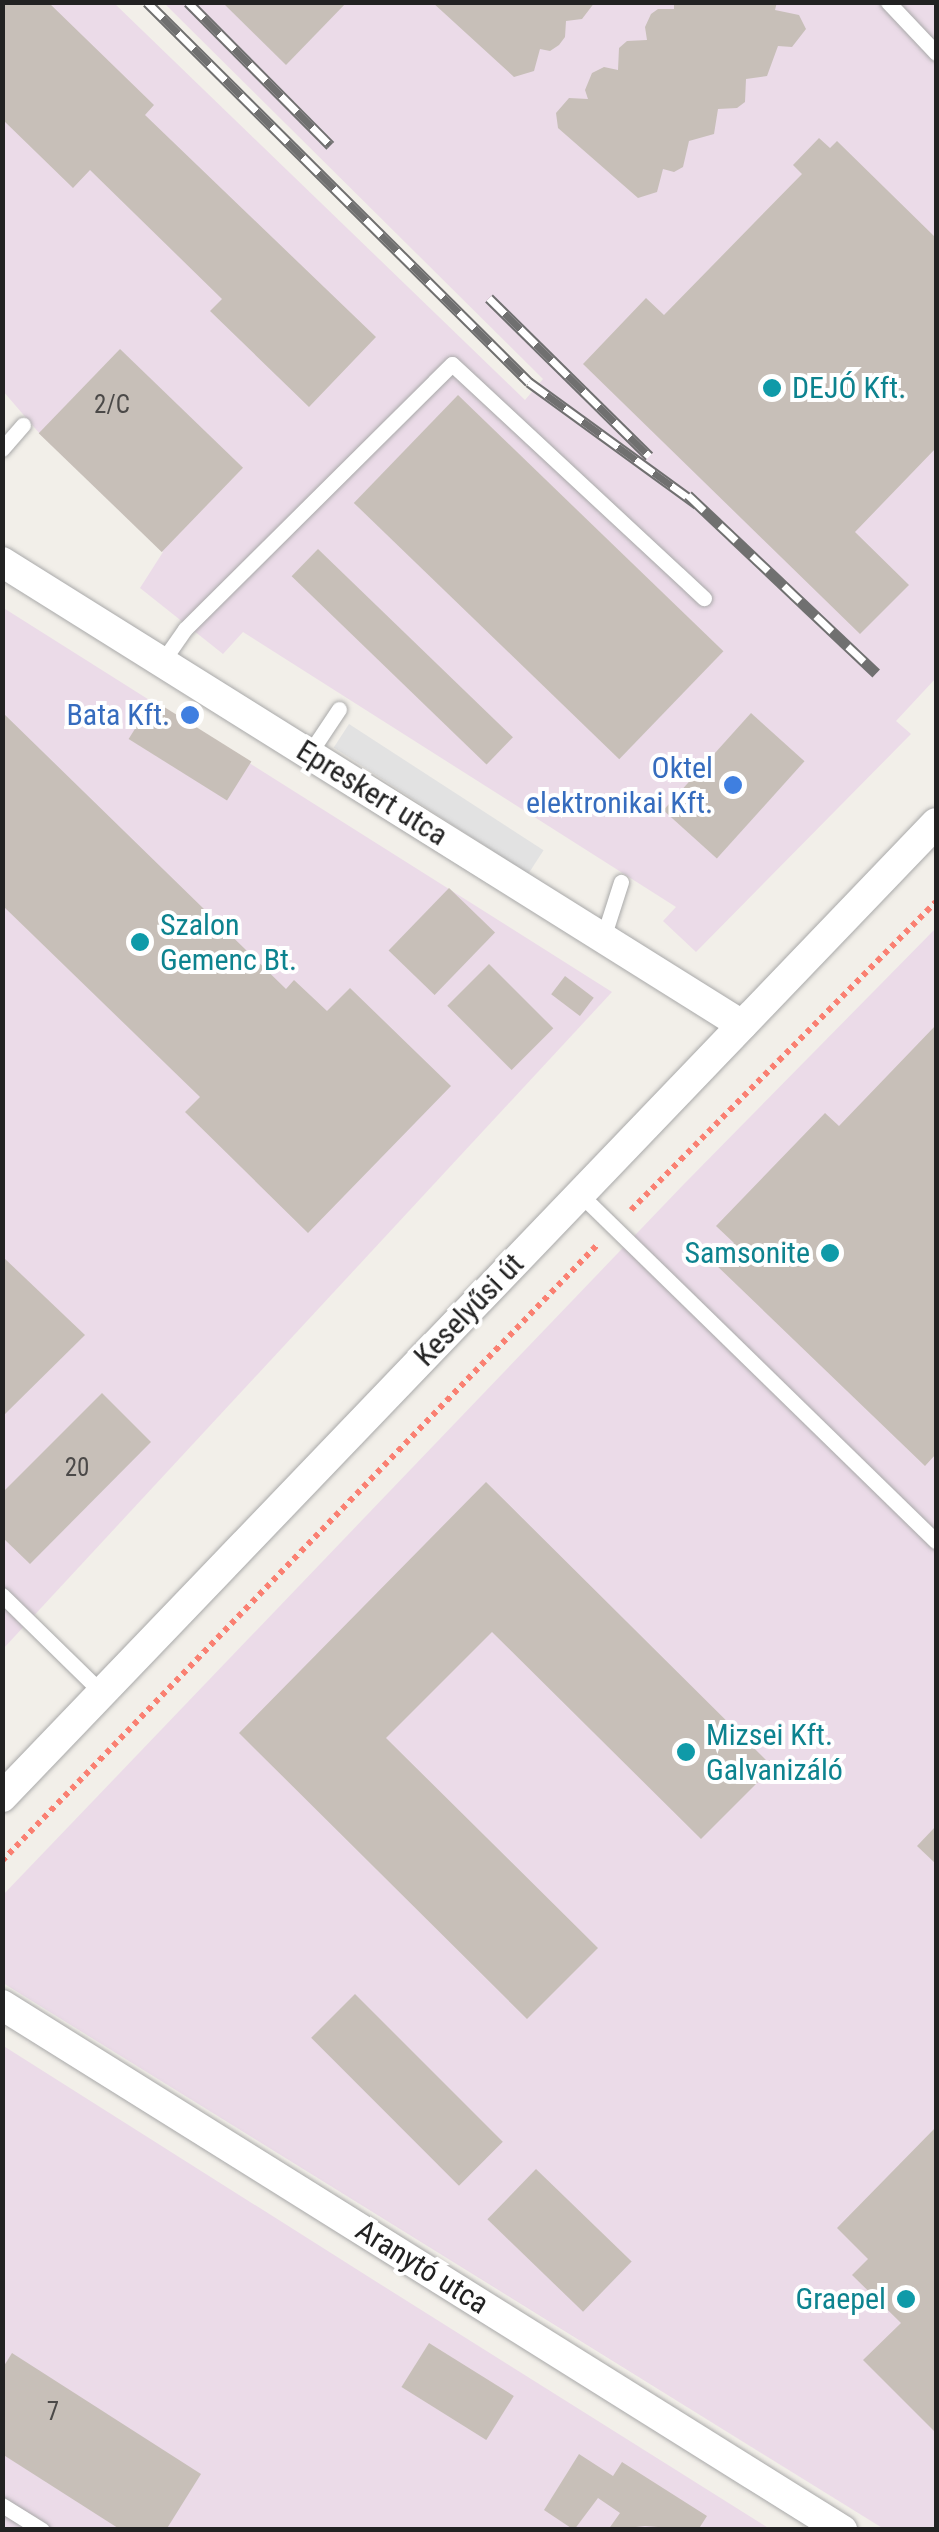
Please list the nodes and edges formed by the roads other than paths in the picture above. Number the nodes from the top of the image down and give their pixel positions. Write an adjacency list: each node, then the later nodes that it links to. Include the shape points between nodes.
1 (888, 2): 2 (lane)
2 (936, 53)
3 (23, 425): 4 (lane)
4 (2, 450)
5 (2, 562): 7 (street, Epreskert utca)
6 (704, 598): 7 (lane, via 452,364 184,629)
7 (162, 662): 9 (street, Epreskert utca)
8 (340, 709): 9 (lane)
9 (309, 754): 12 (street, Epreskert utca)
10 (936, 823): 13 (street, Keselyűsi út)
11 (620, 882): 12 (lane)
12 (603, 938): 13 (street, Epreskert utca)
13 (742, 1024): 14 (street, Keselyűsi út)
14 (580, 1194): 15 (lane); 17 (street, Keselyűsi út)
15 (936, 1540)
16 (2, 1596): 17 (lane)
17 (102, 1693): 18 (street, Keselyűsi út)
18 (2, 1797)
19 (2, 2006): 22 (street, Aranytó utca)
20 (2, 2506): 21 (lane)
21 (42, 2530)
22 (842, 2530)

